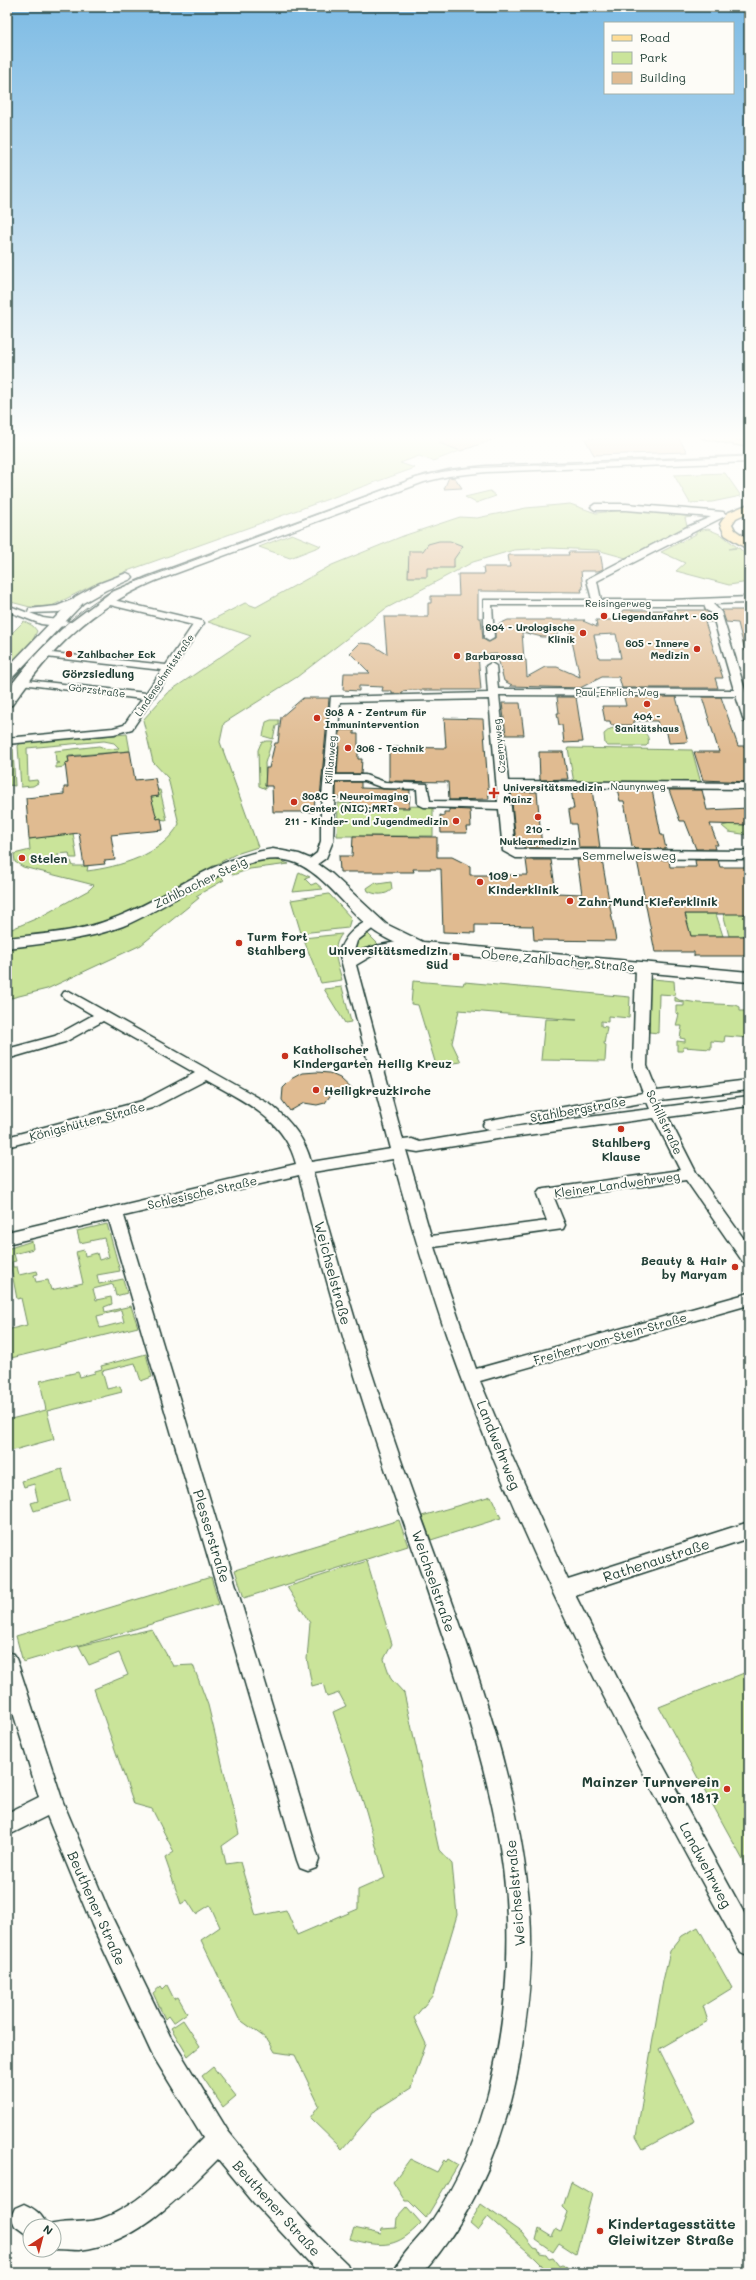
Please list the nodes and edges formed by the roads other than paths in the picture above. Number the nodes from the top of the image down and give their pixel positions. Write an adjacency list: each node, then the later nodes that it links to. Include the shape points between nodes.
1 (224, 541): 4 (street, via 120,579)
2 (253, 541): 6 (street, via 154,578)
3 (667, 541): 7 (street, via 592,580)
4 (79, 600): 10 (street, via 59,609); 11 (street)
5 (749, 600): 8 (street, Reisingerweg)
6 (106, 601): 12 (street); 16 (street, Lindenschmitstraße, via 199,623)
7 (597, 603): 8 (street, Reisingerweg); 13 (street, Reisingerweg, via 487,602)
8 (708, 603): 19 (street, via 709,608 716,612)
9 (7, 606): 10 (street); 11 (street)
10 (32, 611): 11 (street)
11 (56, 622): 12 (street); 17 (street)
12 (75, 625): 14 (street)
13 (489, 638)
14 (46, 654): 16 (street); 18 (street)
15 (491, 666): 20 (street, Czernyweg)
16 (168, 668): 21 (street, Lindenschmitstraße)
17 (7, 675)
18 (21, 681): 21 (street, Görzstraße); 23 (street)
19 (740, 693): 20 (street, Paul-Ehrlich-Weg); 24 (street)
20 (494, 694): 22 (street, Paul-Ehrlich-Weg, via 430,698); 27 (street, Czernyweg)
21 (149, 696): 25 (street, Lindenschmitstraße, via 128,727 114,731)
22 (338, 698): 26 (street, Killianweg, via 335,699)
23 (7, 702)
24 (749, 720)
25 (7, 741)
26 (329, 778): 29 (street, via 365,778 382,785 423,786 424,804); 32 (street, Killianweg, via 325,848 322,855)
27 (503, 784): 28 (street, Naunynweg); 29 (street, Czernyweg)
28 (749, 786)
29 (504, 806): 30 (street, Czernyweg)
30 (509, 851): 31 (street, Semmelweisweg, via 516,854)
31 (749, 855)
32 (309, 864): 33 (street, Zahlbacher Steig); 34 (street, Zahlbacher Steig, via 289,855 256,856 234,863 116,923 86,931)
33 (374, 923): 35 (street, Obere Zahlbacher Straße, via 387,933); 36 (street, Landwehrweg, via 356,934 350,942 346,952)
34 (7, 943)
35 (420, 947): 36 (street, via 374,948); 37 (street, Obere Zahlbacher Straße)
36 (350, 964): 49 (street, Landwehrweg)
37 (643, 967): 38 (street, Obere Zahlbacher Straße); 44 (street, Schillstraße, via 640,1066)
38 (749, 977)
39 (70, 995): 40 (street, Weichselstraße)
40 (103, 1015): 41 (street, via 60,1039); 42 (street, Weichselstraße)
41 (7, 1054)
42 (207, 1073): 47 (street, Königshütter Straße, via 147,1106); 50 (street, Weichselstraße, via 250,1097 279,1119 296,1144)
43 (749, 1086): 44 (street, Stahlbergstraße)
44 (652, 1096): 46 (street, Schillstraße); 48 (street, Stahlbergstraße, via 415,1138)
45 (749, 1101): 46 (street, Stahlbergstraße)
46 (658, 1112): 48 (street, Stahlbergstraße, via 418,1147); 51 (street, Schillstraße)
47 (7, 1142)
48 (412, 1144): 49 (street, Stahlbergstraße)
49 (398, 1150): 50 (street, Schlesische Straße); 54 (street, Landwehrweg)
50 (304, 1168): 52 (street, Schlesische Straße); 68 (street, Weichselstraße, via 378,1422 486,1736 515,1862 521,1944 518,2002 509,2061 498,2104 474,2174 452,2215)
51 (690, 1174): 54 (street, Kleiner Landwehrweg, via 545,1194 557,1225); 55 (street, Schillstraße)
52 (115, 1212): 53 (street, Schlesische Straße); 63 (street, Plesserstraße)
53 (7, 1238)
54 (424, 1243): 57 (street, Landwehrweg)
55 (749, 1258)
56 (749, 1299): 57 (street, Freiherr-vom-Stein-Straße)
57 (470, 1377): 59 (street, Landwehrweg, via 525,1510)
58 (749, 1530): 59 (street, Rathenaustraße)
59 (564, 1590): 64 (street, Landwehrweg, via 614,1693)
60 (7, 1661): 61 (street, Beuthener Straße)
61 (52, 1802): 62 (street); 65 (street, Beuthener Straße, via 100,1917 160,2045)
62 (7, 1825)
63 (308, 1860)
64 (749, 1945)
65 (219, 2140): 66 (street, via 164,2194 114,2228 71,2238); 67 (street, Beuthener Straße, via 263,2194)
66 (62, 2237)
67 (338, 2273)
68 (406, 2273)

